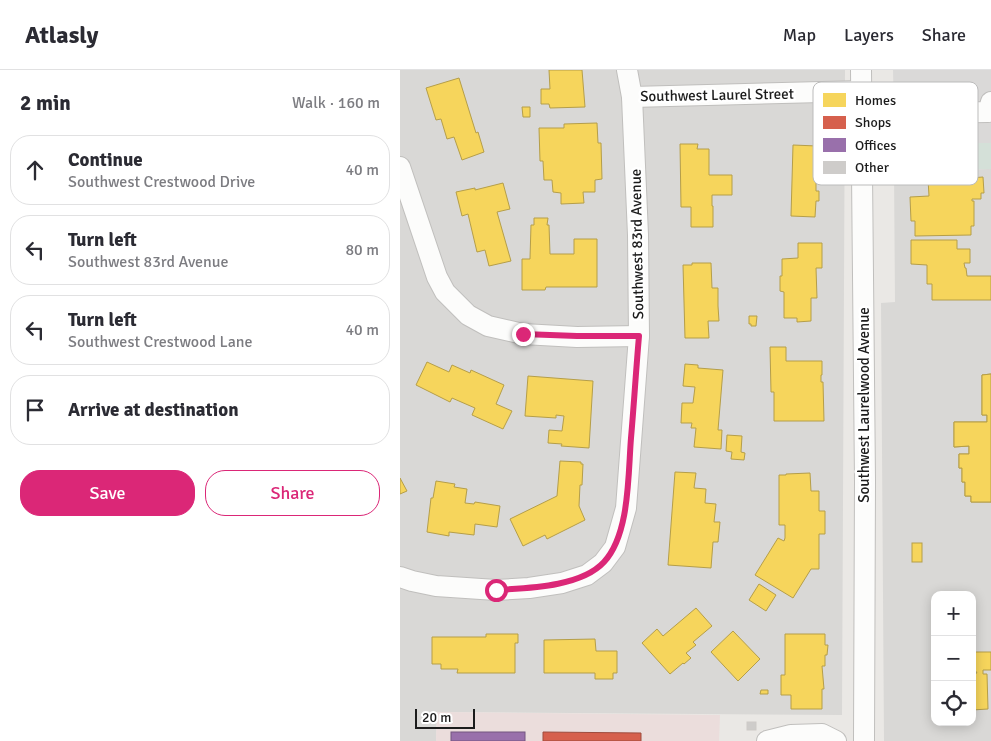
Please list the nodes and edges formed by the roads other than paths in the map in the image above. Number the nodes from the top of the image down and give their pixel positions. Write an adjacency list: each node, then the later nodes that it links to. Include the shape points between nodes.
1 (627, 70): 3 (street, Southwest 83rd Avenue)
2 (813, 92): 3 (street, Southwest Laurel Street)
3 (632, 97): 8 (street, Southwest 83rd Avenue)
4 (991, 102): 5 (street, via 988,112)
5 (978, 112)
6 (400, 168): 8 (street, via 437,277 445,292 468,315 488,326 523,334)
7 (863, 185): 12 (street, Southwest Laurelwood Avenue)
8 (639, 336): 9 (street, Southwest 83rd Avenue, via 626,508 615,547 604,563 587,574 562,583 529,588 496,590 436,586)
9 (400, 577)
10 (767, 741): 11 (street, via 792,735 822,734)
11 (836, 741)
12 (864, 741)

